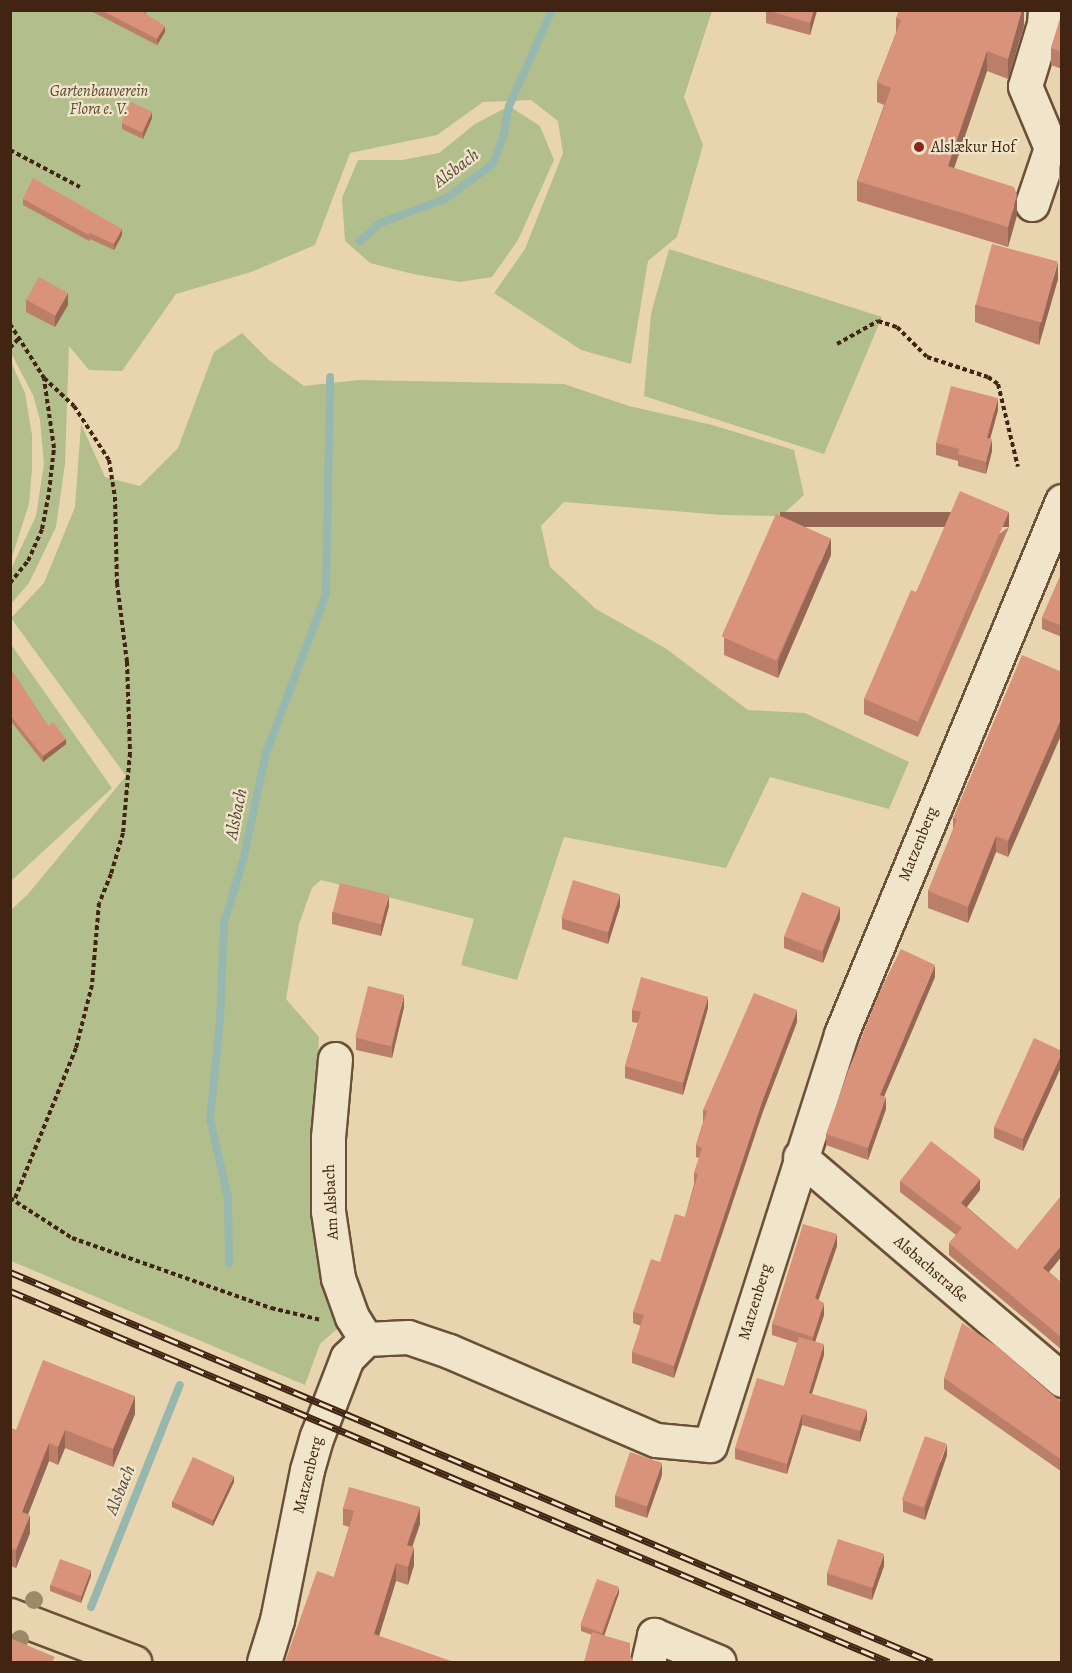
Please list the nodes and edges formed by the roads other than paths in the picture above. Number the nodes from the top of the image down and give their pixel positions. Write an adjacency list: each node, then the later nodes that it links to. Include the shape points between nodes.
1 (1045, 10): 2 (street, via 1025,86 1052,148)
2 (1032, 204)
3 (1062, 501): 4 (street, Matzenberg)
4 (1054, 540): 6 (street, Matzenberg, via 842,1034)
5 (335, 1059): 7 (street, Am Alsbach, via 328,1137 328,1211 338,1278)
6 (800, 1157): 7 (street, Matzenberg, via 710,1445 656,1440 449,1351 408,1337); 8 (street, Alsbachstraße)
7 (359, 1328): 11 (street, Matzenberg, via 307,1470 277,1620)
8 (1062, 1380)
9 (10, 1615): 10 (main road)
10 (134, 1662)
11 (264, 1662)
12 (648, 1662): 13 (street, via 654,1635)
13 (719, 1662)

